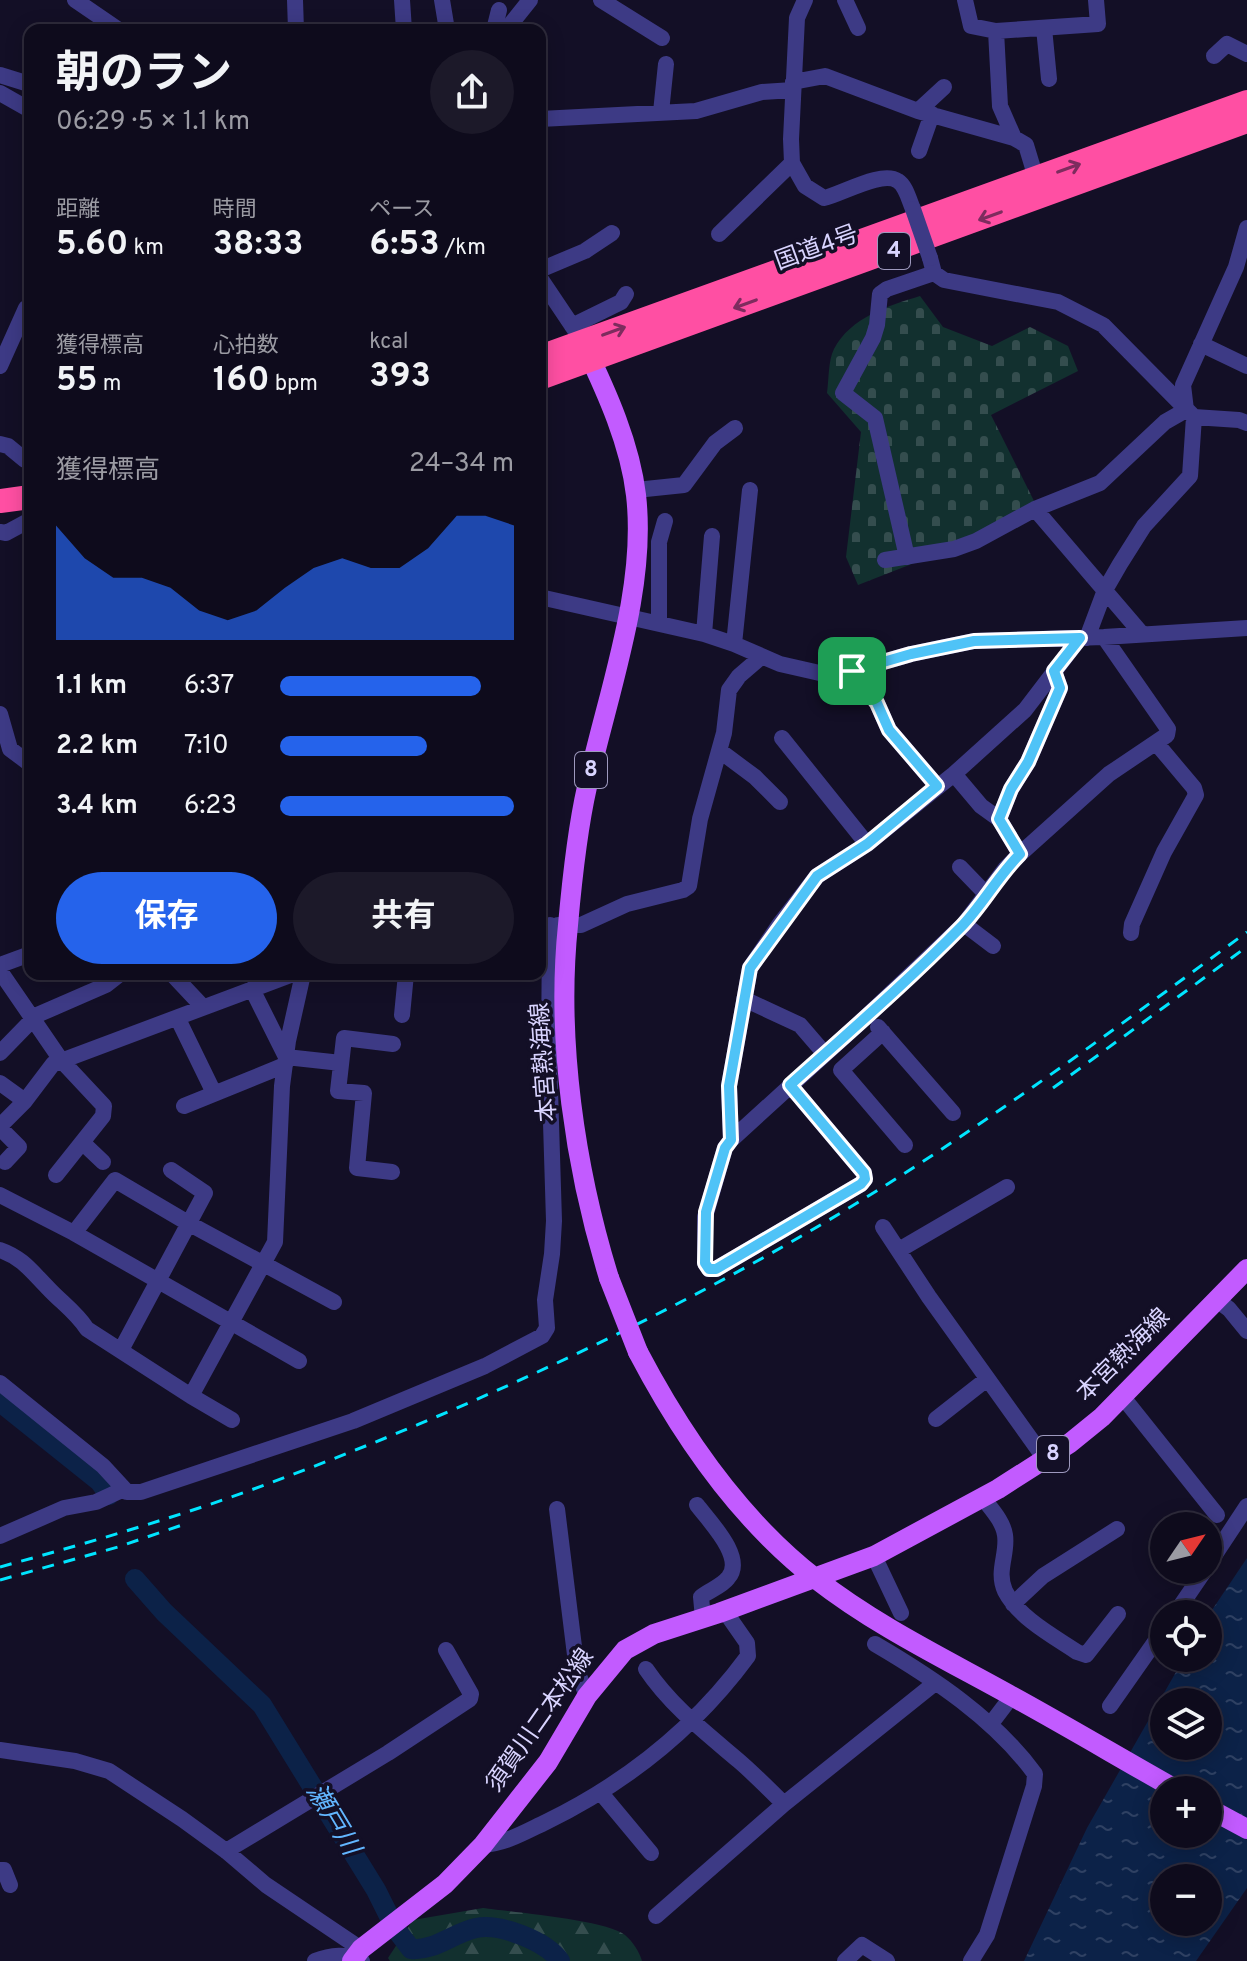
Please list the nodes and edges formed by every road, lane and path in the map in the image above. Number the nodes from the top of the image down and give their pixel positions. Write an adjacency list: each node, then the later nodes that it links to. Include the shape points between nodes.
1 (75, 0): 12 (street)
2 (295, 0): 13 (street)
3 (402, 0): 14 (street)
4 (442, 0): 15 (street)
5 (530, 0): 17 (street)
6 (601, 0): 21 (street)
7 (805, 0): 28 (street, via 797,18)
8 (845, 0): 18 (street)
9 (965, 0): 20 (street, via 971,26)
10 (1096, 0): 19 (street, via 1098,24)
11 (499, 10): 16 (street)
12 (110, 24)
13 (296, 24)
14 (404, 24)
15 (446, 24)
16 (496, 24)
17 (511, 24)
18 (858, 28)
19 (1044, 28): 20 (street); 26 (street)
20 (996, 31): 37 (street, via 1000,106)
21 (662, 38)
22 (1247, 54): 23 (street, via 1227,44)
23 (1214, 56)
24 (666, 64): 33 (street)
25 (0, 75): 27 (street)
26 (1049, 79)
27 (24, 82)
28 (793, 86): 33 (street, via 696,111); 34 (street, via 825,76); 39 (street)
29 (944, 87): 34 (street, via 930,97)
30 (0, 93): 32 (street)
31 (1247, 102): 40 (highway, 国道4号 / 4, one-way to 31)
32 (24, 107)
33 (661, 112): 35 (street)
34 (925, 112): 37 (street); 38 (street)
35 (546, 119)
36 (1247, 121): 40 (highway, 国道4号 / 4)
37 (1014, 138): 40 (street, via 1026,145)
38 (919, 151)
39 (792, 163): 43 (street); 44 (street, bridge, via 820,197 889,178 901,183)
40 (1040, 188): 49 (highway, 国道4号 / 4)
41 (1247, 228): 50 (street, via 1236,267)
42 (612, 233): 45 (street)
43 (719, 234)
44 (932, 265): 55 (street, via 950,282 1058,302 1103,325); 71 (street, via 880,294 873,338 843,393 875,418)
45 (546, 267)
46 (546, 287): 49 (street)
47 (626, 294): 49 (street)
48 (24, 312): 52 (street)
49 (582, 343): 51 (highway, 国道4号 / 4); 54 (highway, 国道4号 / 4); 62 (main road, 本宮熱海線 / 8, via 625,444)
50 (1201, 344): 53 (street); 55 (street, via 1183,385)
51 (546, 355)
52 (0, 366)
53 (1247, 366)
54 (546, 373)
55 (1190, 413): 56 (street); 66 (street, via 1165,422 1100,483); 73 (street, via 1190,476 1144,526)
56 (1246, 421)
57 (735, 428): 62 (street, via 715,443 684,485)
58 (8, 443): 59 (street)
59 (24, 465)
60 (24, 472): 61 (highway)
61 (0, 485)
62 (636, 490): 75 (main road, 本宮熱海線 / 8)
63 (750, 490): 81 (street)
64 (24, 498): 65 (highway)
65 (0, 501)
66 (1035, 509): 71 (street, via 976,541); 73 (street)
67 (665, 521): 76 (street, via 659,542)
68 (24, 523): 69 (street)
69 (0, 532)
70 (712, 536): 78 (street)
71 (907, 557): 72 (street)
72 (885, 560)
73 (1105, 590): 79 (street); 80 (street)
74 (546, 598): 75 (street)
75 (629, 616): 76 (street); 99 (main road, 本宮熱海線 / 8)
76 (659, 623): 78 (street)
77 (1247, 628): 79 (street)
78 (704, 634): 81 (street)
79 (1142, 634): 80 (street)
80 (1090, 638): 83 (street, via 974,641); 84 (street); 87 (street, via 1168,729)
81 (734, 644): 82 (street)
82 (761, 657): 83 (street, via 813,673); 88 (street, via 732,684)
83 (852, 671): 91 (street, via 877,703 889,730)
84 (1054, 671): 90 (street, via 1025,710); 93 (street, via 1060,688)
85 (0, 714): 89 (street, via 10,749)
86 (782, 738): 94 (street)
87 (1157, 744): 95 (street, via 1109,774); 100 (street, via 1196,795 1164,852)
88 (720, 751): 92 (street); 99 (street, via 687,888 633,902 587,923)
89 (24, 760)
90 (954, 774): 91 (street); 93 (street)
91 (937, 786): 94 (street)
92 (780, 802)
93 (999, 819): 95 (street)
94 (867, 844): 111 (street, via 830,865 807,886 750,968)
95 (1020, 854): 97 (street)
96 (960, 867): 97 (street)
97 (987, 895): 98 (street)
98 (964, 924): 101 (street); 114 (street)
99 (552, 925): 162 (street, via 554,1221 545,1333 485,1366 353,1421 141,1492); 172 (main road, 本宮熱海線 / 8, bridge, via 585,1187 609,1278 638,1352 664,1402 704,1459 759,1526)
100 (1131, 933)
101 (993, 946)
102 (24, 956): 103 (street)
103 (0, 965)
104 (0, 971): 115 (street)
105 (105, 980): 115 (street)
106 (178, 980): 112 (street)
107 (277, 980): 110 (street)
108 (302, 980): 122 (street)
109 (405, 980): 113 (street)
110 (252, 989): 112 (street); 122 (street)
111 (744, 999): 120 (street, via 800,1025); 131 (street, via 729,1086)
112 (203, 1007): 116 (street)
113 (402, 1015)
114 (867, 1016): 117 (street); 120 (street)
115 (33, 1017): 119 (street); 121 (street)
116 (178, 1019): 121 (street); 126 (street)
117 (883, 1032): 129 (street); 133 (street, via 841,1070)
118 (393, 1044): 123 (street, via 344,1038)
119 (0, 1053)
120 (825, 1054): 125 (street)
121 (61, 1060): 127 (street, via 45,1072); 132 (street, via 104,1106 103,1116)
122 (285, 1061): 123 (street); 126 (street); 146 (street, via 275,1242)
123 (341, 1063): 137 (street, via 338,1091 364,1093 357,1168)
124 (0, 1083): 127 (street)
125 (790, 1085): 131 (street); 131 (street, via 865,1179 711,1270 705,1263 705,1217)
126 (214, 1093): 128 (street)
127 (25, 1101): 130 (street)
128 (184, 1106)
129 (953, 1113)
130 (0, 1127): 134 (street, via 19,1147)
131 (731, 1140)
132 (83, 1143): 135 (street); 138 (street)
133 (905, 1145)
134 (5, 1162)
135 (103, 1162)
136 (171, 1170): 141 (street, via 205,1193)
137 (392, 1172)
138 (56, 1175)
139 (1007, 1187): 145 (street)
140 (0, 1195): 143 (street)
141 (188, 1223): 143 (street, via 115,1180); 146 (street); 148 (street)
142 (883, 1227): 145 (street)
143 (74, 1233): 148 (street)
144 (0, 1250): 153 (street, via 24,1261 87,1329)
145 (899, 1250): 155 (street)
146 (263, 1266): 150 (street); 151 (street)
147 (1247, 1269): 149 (main road, 本宮熱海線 / 8)
148 (157, 1280): 151 (street); 153 (street)
149 (1217, 1300): 152 (street); 158 (main road, 本宮熱海線 / 8)
150 (334, 1302)
151 (232, 1323): 154 (street); 157 (street)
152 (1247, 1331)
153 (121, 1350): 157 (street)
154 (299, 1361)
155 (987, 1379): 159 (street); 161 (street)
156 (0, 1383): 162 (street)
157 (191, 1396): 160 (street)
158 (1122, 1396): 161 (main road, 本宮熱海線 / 8); 167 (street)
159 (936, 1419)
160 (232, 1420)
161 (1045, 1459): 163 (main road, 本宮熱海線 / 8)
162 (124, 1489): 169 (street)
163 (983, 1498): 171 (main road, 本宮熱海線 / 8); 173 (street, via 1005,1531 1001,1575)
164 (697, 1505): 177 (street, via 734,1564 729,1577 701,1597)
165 (1247, 1506): 170 (street)
166 (557, 1509): 183 (street, via 577,1671)
167 (1215, 1512)
168 (1117, 1529): 173 (street, via 1043,1576)
169 (0, 1536)
170 (1222, 1544)
171 (874, 1556): 172 (main road, 本宮熱海線 / 8); 175 (street)
172 (815, 1578): 174 (main road, 須賀川二本松線); 184 (main road, 本宮熱海線 / 8, via 904,1638)
173 (1013, 1604): 176 (street, via 1086,1655)
174 (724, 1610): 177 (main road, 須賀川二本松線); 186 (street, via 747,1643 748,1656)
175 (901, 1613)
176 (1118, 1614)
177 (703, 1618): 183 (main road, 須賀川二本松線, via 637,1642 617,1657)
178 (875, 1644): 182 (street)
179 (1150, 1649): 185 (street)
180 (446, 1650): 196 (street, via 470,1699)
181 (646, 1669): 186 (street)
182 (935, 1683): 187 (street); 192 (street)
183 (587, 1696): 195 (main road, 須賀川二本松線, via 548,1762)
184 (1012, 1696): 187 (street); 190 (main road, 本宮熱海線 / 8)
185 (1110, 1706)
186 (692, 1722): 191 (street); 192 (street)
187 (990, 1725): 205 (street, via 1036,1779 987,1935)
188 (4, 1750): 189 (street); 196 (street, via 109,1771)
189 (0, 1767)
190 (1152, 1776)
191 (601, 1793): 195 (street, via 502,1843); 197 (street)
192 (784, 1804): 200 (street)
193 (1222, 1816): 194 (main road)
194 (1247, 1829)
195 (483, 1845): 201 (main road, 須賀川二本松線)
196 (226, 1851): 201 (street)
197 (651, 1853)
198 (0, 1870): 199 (street)
199 (10, 1885)
200 (656, 1916)
201 (360, 1954): 202 (street)
202 (315, 1961)
203 (845, 1961): 204 (street, via 862,1945)
204 (887, 1961)
205 (971, 1961)

